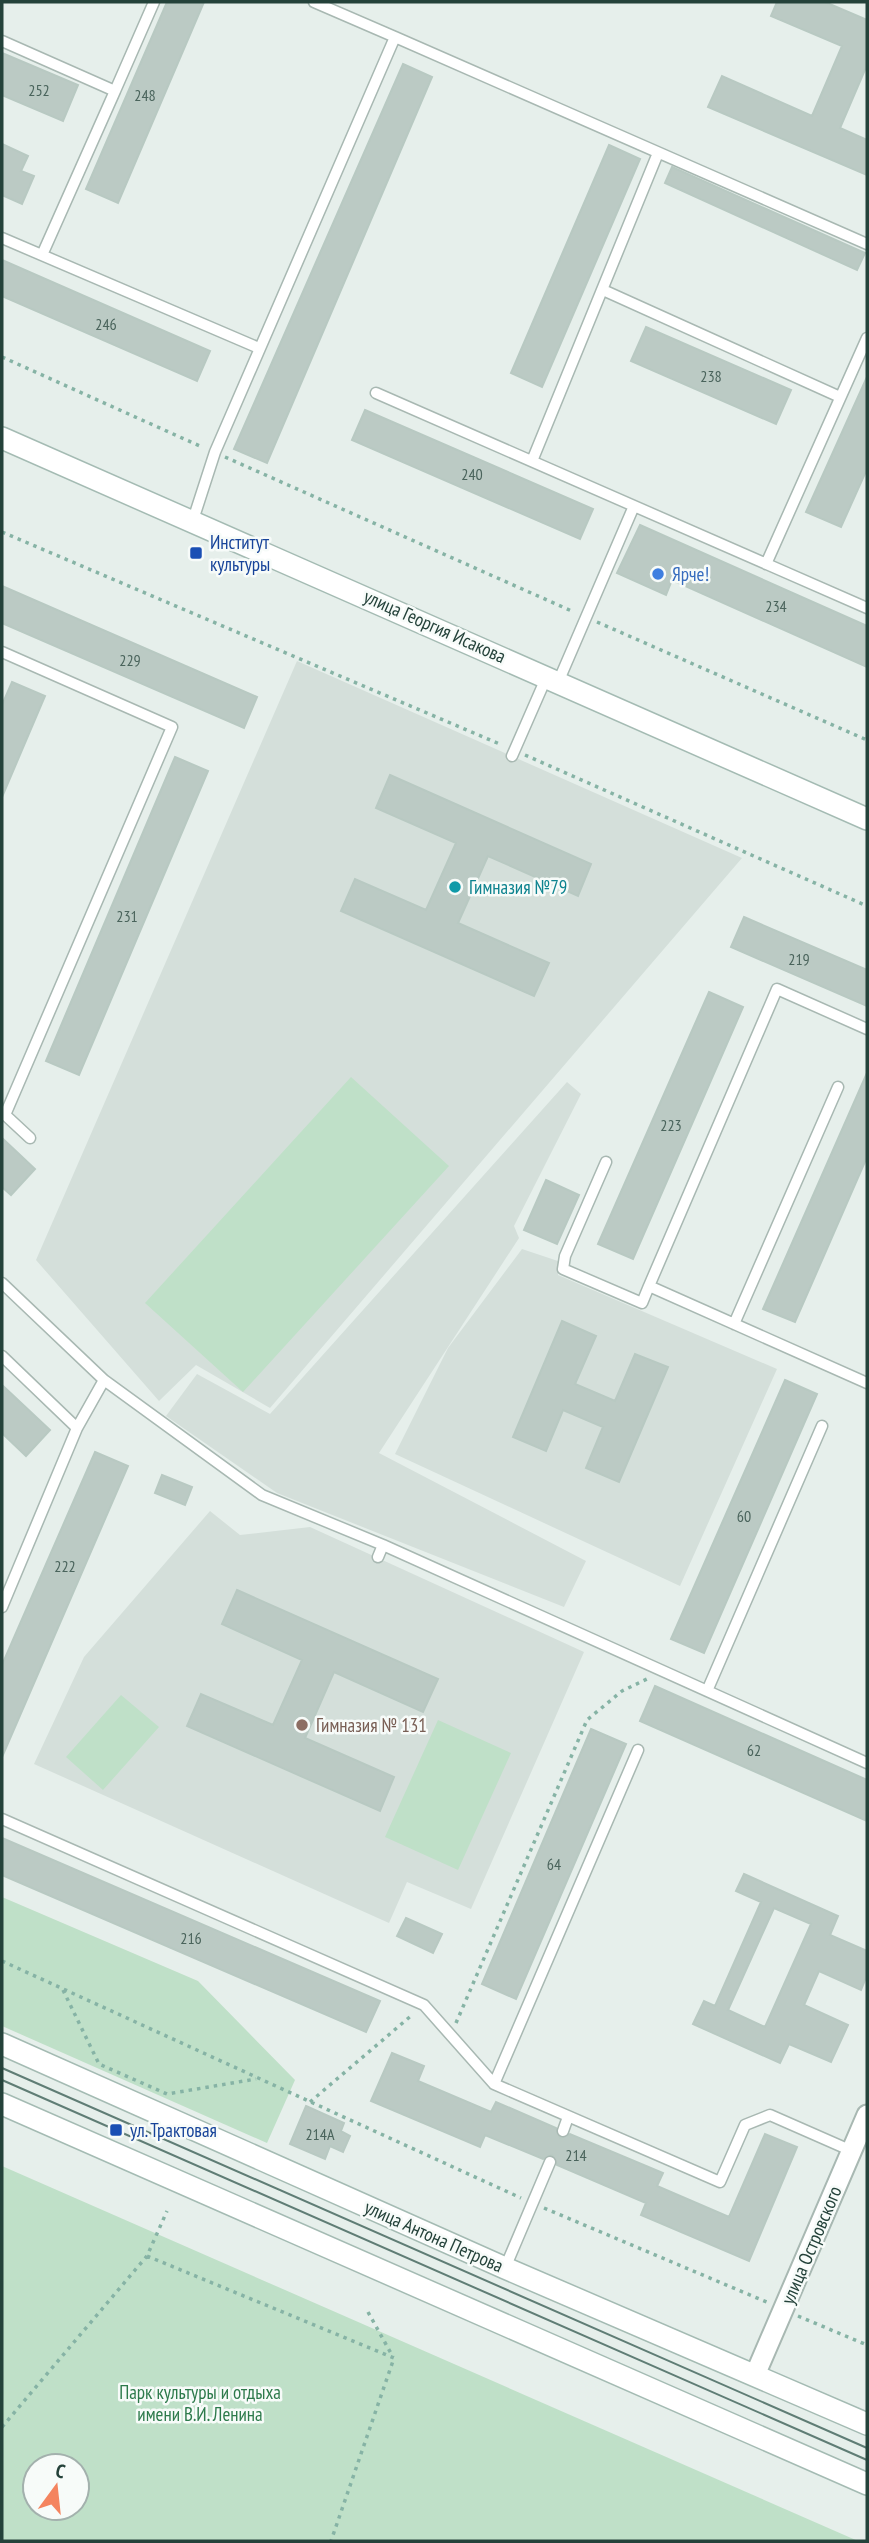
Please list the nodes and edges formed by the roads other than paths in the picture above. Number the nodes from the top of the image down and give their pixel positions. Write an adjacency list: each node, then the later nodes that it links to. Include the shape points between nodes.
1 (154, 2): 5 (lane)
2 (314, 2): 3 (lane)
3 (395, 37): 6 (lane); 12 (lane)
4 (2, 41): 5 (lane)
5 (115, 92): 9 (lane)
6 (659, 153): 8 (lane); 10 (lane)
7 (2, 238): 9 (lane)
8 (867, 244)
9 (42, 255): 12 (lane)
10 (603, 290): 14 (lane); 16 (lane)
11 (867, 338): 14 (lane)
12 (259, 348): 18 (lane, via 215,453)
13 (376, 393): 16 (lane)
14 (841, 397): 19 (lane)
15 (2, 438): 18 (main road, улица Георгия Исакова)
16 (532, 461): 17 (lane)
17 (634, 506): 19 (lane); 22 (lane, via 586,617)
18 (194, 520): 22 (main road, улица Георгия Исакова)
19 (766, 564): 20 (lane)
20 (867, 608)
21 (2, 653): 27 (lane, via 172,727)
22 (553, 678): 23 (lane); 24 (main road, улица Георгия Исакова)
23 (514, 753)
24 (867, 819)
25 (867, 1029): 31 (lane, via 777,989)
26 (838, 1087): 32 (lane)
27 (3, 1113): 28 (lane)
28 (30, 1138)
29 (606, 1162): 31 (lane, via 565,1256 564,1269 642,1303)
30 (2, 1283): 34 (lane)
31 (649, 1286): 32 (lane)
32 (734, 1324): 35 (lane)
33 (2, 1356): 37 (lane)
34 (104, 1380): 37 (lane); 38 (lane, via 262,1494)
35 (867, 1383)
36 (822, 1426): 41 (lane)
37 (78, 1428): 40 (lane)
38 (383, 1545): 39 (lane); 41 (lane)
39 (377, 1558)
40 (2, 1607)
41 (707, 1691): 43 (lane)
42 (638, 1750): 46 (lane)
43 (867, 1763)
44 (2, 1819): 46 (lane, via 424,2005)
45 (2, 2044): 53 (main road, улица Антона Петрова)
46 (494, 2084): 49 (lane)
47 (2, 2104): 56 (main road)
48 (867, 2115): 51 (street, улица Островского)
49 (568, 2117): 50 (lane); 51 (lane, via 720,2182 745,2125 770,2115)
50 (563, 2131)
51 (852, 2151): 54 (street, улица Островского)
52 (550, 2162): 53 (lane)
53 (505, 2268): 54 (main road, улица Антона Петрова)
54 (755, 2375): 55 (main road, улица Антона Петрова)
55 (867, 2424)
56 (867, 2484)

